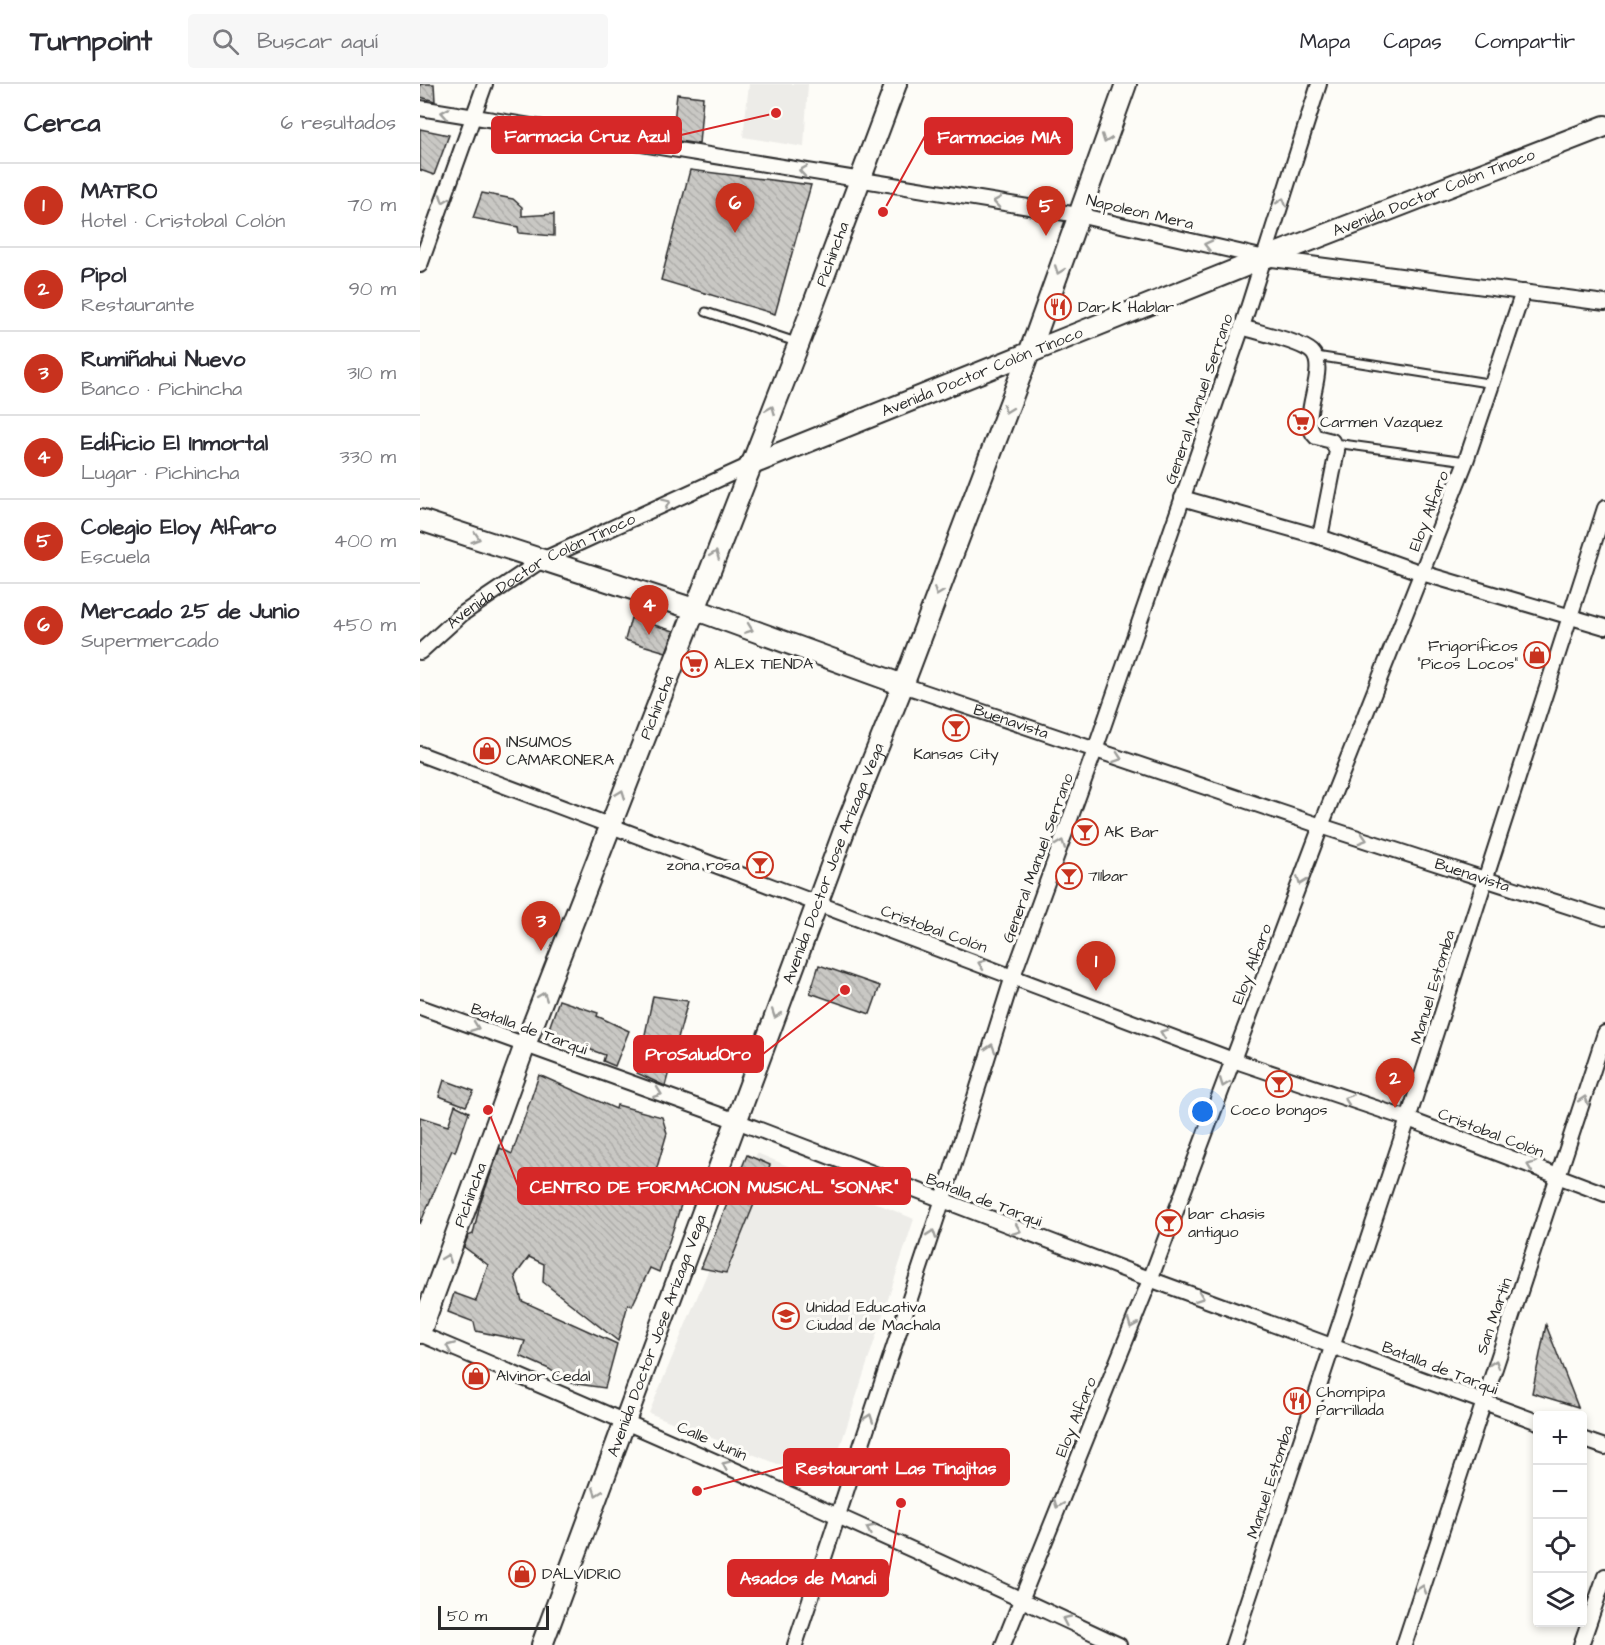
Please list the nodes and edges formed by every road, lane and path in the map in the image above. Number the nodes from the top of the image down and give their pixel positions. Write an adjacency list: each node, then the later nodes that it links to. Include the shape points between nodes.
1 (484, 84): 6 (street)
2 (896, 84): 8 (main road, Pichincha)
3 (1126, 84): 9 (main road, Avenida Doctor Jose Arízaga Vega, one-way to 9)
4 (1318, 84): 10 (street, General Manuel Serrano, one-way to 4)
5 (420, 108): 6 (street, Napoleon Mera, one-way to 5)
6 (473, 117): 8 (street, Napoleon Mera, one-way to 6); 11 (street, one-way to 11)
7 (1605, 126): 10 (main road, Avenida Doctor Colón Tinoco)
8 (861, 181): 9 (street, Napoleon Mera, one-way to 8); 16 (main road, Pichincha)
9 (1078, 215): 10 (street, Napoleon Mera, one-way to 9); 17 (main road, Avenida Doctor Jose Arízaga Vega, one-way to 17)
10 (1265, 258): 12 (street, Napoleon Mera); 15 (street, General Manuel Serrano); 17 (main road, Avenida Doctor Colón Tinoco)
11 (420, 265)
12 (1523, 292): 13 (street, Napoleon Mera); 19 (street, Eloy Alfaro)
13 (1605, 303)
14 (706, 312): 16 (lane)
15 (1242, 327): 18 (street, via 1305,348); 23 (street, General Manuel Serrano)
16 (799, 343): 22 (main road, Pichincha, one-way to 16)
17 (1028, 355): 22 (main road, Avenida Doctor Colón Tinoco); 33 (main road, Avenida Doctor Jose Arízaga Vega, one-way to 33)
18 (1315, 356): 19 (lane); 20 (street, via 1310,427 1316,437)
19 (1494, 384): 21 (street, Eloy Alfaro)
20 (1335, 443): 21 (lane); 26 (street, via 1337,451)
21 (1466, 461): 28 (street, Eloy Alfaro)
22 (750, 465): 27 (street, Avenida Doctor Colón Tinoco, one-way to 22); 29 (main road, Pichincha, one-way to 22)
23 (1182, 498): 26 (street); 34 (street, General Manuel Serrano)
24 (1605, 508): 30 (street, Manuel Estomba)
25 (420, 520): 27 (main road, Buenavista, one-way to 27)
26 (1320, 537): 28 (street)
27 (542, 560): 29 (main road, Buenavista); 32 (street, Avenida Doctor Colón Tinoco, via 462,614)
28 (1422, 573): 30 (street); 37 (street, Eloy Alfaro)
29 (694, 609): 33 (main road, Buenavista, one-way to 33); 36 (main road, Pichincha, one-way to 29)
30 (1569, 615): 31 (street); 38 (street, Manuel Estomba)
31 (1605, 627)
32 (420, 652)
33 (903, 686): 34 (street, Buenavista); 39 (main road, Avenida Doctor Jose Arízaga Vega)
34 (1095, 750): 37 (street, Buenavista, one-way to 37); 41 (street, General Manuel Serrano, one-way to 34)
35 (420, 754): 36 (street, Cristobal Colón)
36 (608, 826): 39 (street, Cristobal Colón); 44 (main road, Pichincha, one-way to 36)
37 (1321, 826): 38 (street, Buenavista, one-way to 38); 45 (street, Eloy Alfaro, one-way to 45)
38 (1485, 877): 40 (street, Buenavista); 46 (street, Manuel Estomba)
39 (817, 903): 41 (street, Cristobal Colón, one-way to 39); 47 (main road, Avenida Doctor Jose Arízaga Vega, one-way to 47)
40 (1605, 918)
41 (1013, 976): 45 (street, Cristobal Colón, one-way to 41); 50 (street, General Manuel Serrano, one-way to 41)
42 (420, 1007): 44 (street, Batalla de Tarqui, one-way to 44)
43 (1605, 1033): 48 (street, San Martin, one-way to 43)
44 (525, 1045): 47 (street, Batalla de Tarqui, one-way to 47); 52 (main road, Pichincha, one-way to 44)
45 (1233, 1060): 46 (street, Cristobal Colón, one-way to 45); 51 (street, Eloy Alfaro, one-way to 51)
46 (1408, 1119): 48 (street, Cristobal Colón, one-way to 46); 53 (street, Manuel Estomba)
47 (736, 1121): 50 (street, Batalla de Tarqui); 55 (main road, Avenida Doctor Jose Arízaga Vega)
48 (1560, 1176): 49 (street, Cristobal Colón); 54 (street, San Martin, one-way to 48)
49 (1605, 1194)
50 (942, 1202): 51 (street, Batalla de Tarqui, one-way to 51); 59 (street, General Manuel Serrano, one-way to 50)
51 (1150, 1280): 53 (street, Batalla de Tarqui, one-way to 53); 61 (street, Eloy Alfaro, one-way to 61)
52 (420, 1334): 55 (street, Calle Junín, one-way to 52)
53 (1333, 1345): 54 (street, Batalla de Tarqui); 66 (street, Manuel Estomba)
54 (1483, 1401): 56 (street, Batalla de Tarqui); 67 (street, San Martin, one-way to 54)
55 (624, 1419): 59 (street, Calle Junín, one-way to 55); 62 (main road, Avenida Doctor Jose Arízaga Vega, one-way to 62)
56 (1533, 1420)
57 (1587, 1441): 58 (street)
58 (1605, 1447)
59 (837, 1514): 61 (street, Calle Junín, one-way to 59); 63 (street, General Manuel Serrano)
60 (1605, 1576): 68 (street)
61 (1020, 1599): 64 (street, Eloy Alfaro); 65 (street, Calle Junín, one-way to 61)
62 (542, 1645)
63 (795, 1645)
64 (1003, 1645)
65 (1119, 1645)
66 (1233, 1645)
67 (1404, 1645)
68 (1581, 1645)

